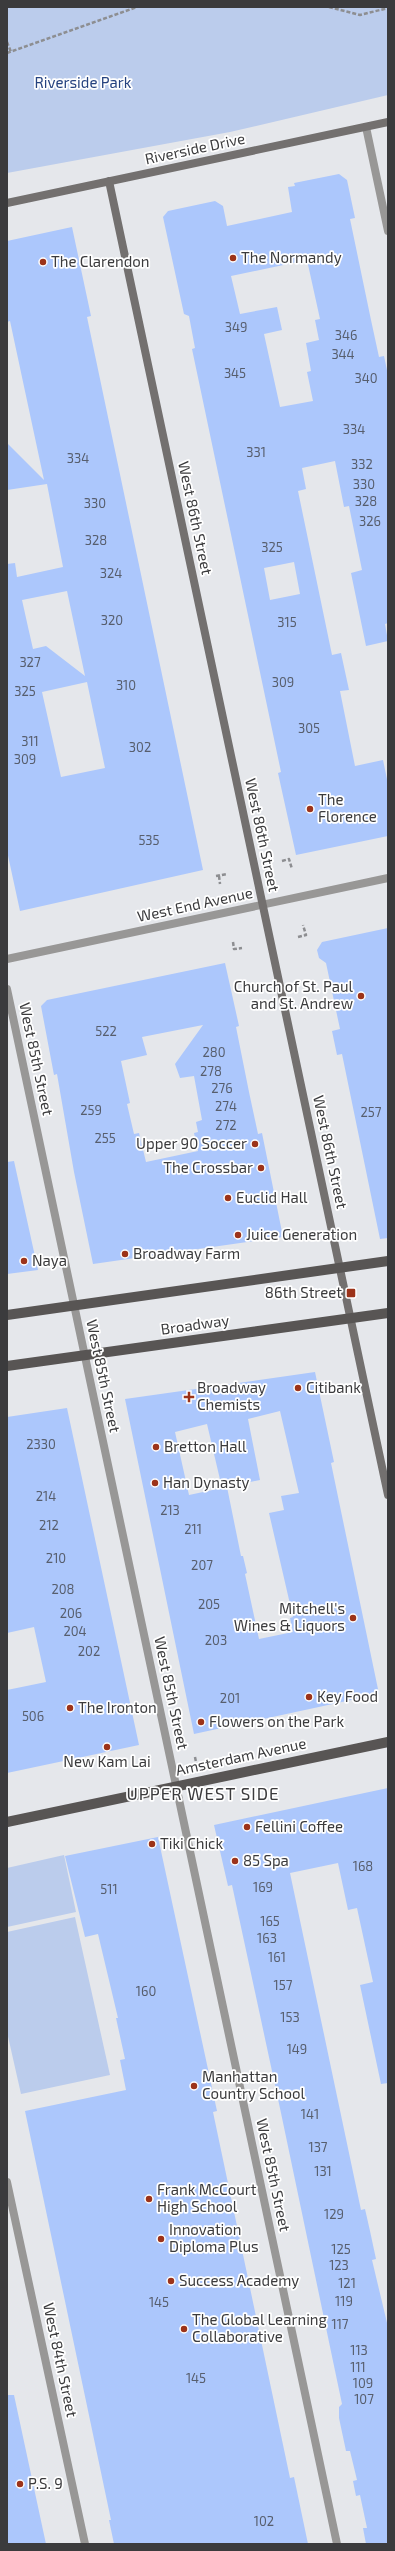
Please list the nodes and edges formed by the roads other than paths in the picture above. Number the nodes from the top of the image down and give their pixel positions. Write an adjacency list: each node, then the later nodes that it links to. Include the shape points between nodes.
1 (388, 122): 2 (main road, Riverside Drive)
2 (366, 127): 3 (main road, Riverside Drive); 5 (street)
3 (109, 181): 4 (main road, Riverside Drive); 7 (main road, West 86th Street)
4 (7, 203)
5 (388, 231)
6 (388, 878): 7 (street, West End Avenue)
7 (263, 904): 8 (street, West End Avenue); 11 (main road, West 86th Street)
8 (7, 959)
9 (7, 989): 12 (street, West 85th Street)
10 (388, 1261): 11 (main road)
11 (340, 1268): 12 (main road); 15 (main road, West 86th Street)
12 (74, 1305): 14 (main road); 16 (street, West 85th Street)
13 (388, 1313): 15 (main road, Broadway)
14 (7, 1315)
15 (350, 1318): 16 (main road, Broadway); 18 (main road, West 86th Street)
16 (84, 1355): 17 (main road, Broadway); 20 (street, West 85th Street)
17 (7, 1366)
18 (388, 1496)
19 (388, 1742): 20 (main road, Amsterdam Avenue)
20 (176, 1786): 21 (main road, Amsterdam Avenue); 24 (street, West 85th Street)
21 (7, 1822)
22 (7, 2182): 23 (street, West 84th Street)
23 (85, 2544)
24 (337, 2544)

